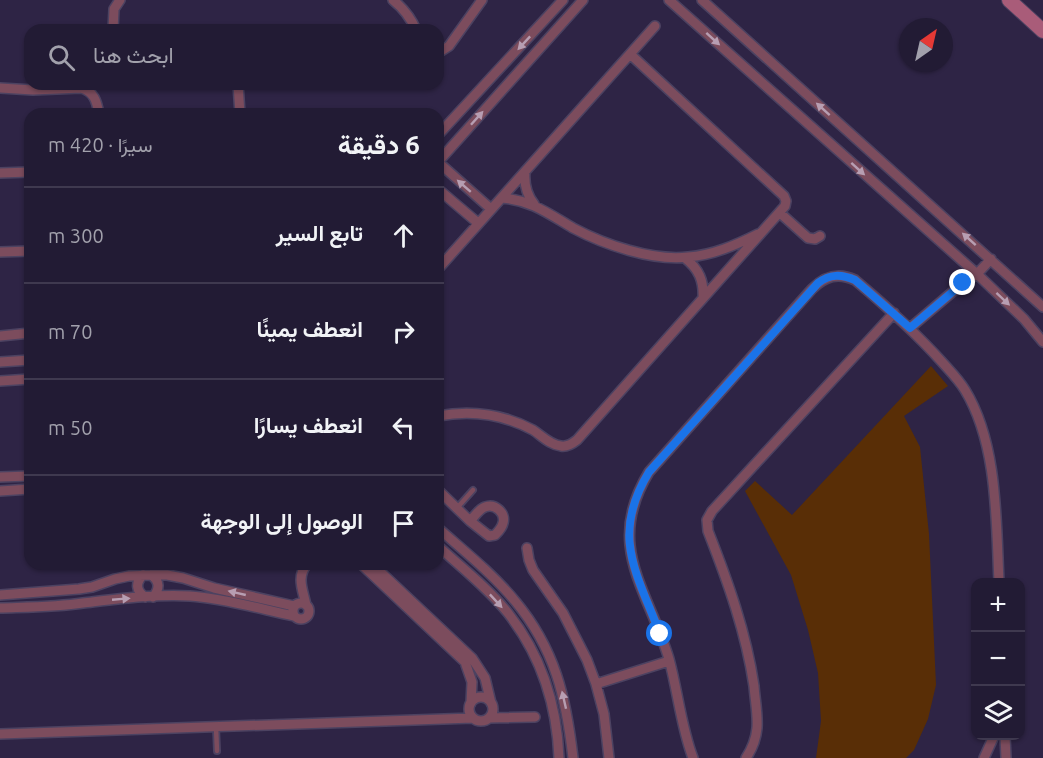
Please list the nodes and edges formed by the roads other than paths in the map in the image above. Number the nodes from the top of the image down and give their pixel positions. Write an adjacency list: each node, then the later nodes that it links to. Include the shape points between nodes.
1 (120, 0): 9 (street, via 114,9)
2 (393, 0): 10 (street)
3 (482, 0): 13 (street)
4 (563, 0): 21 (street, one-way to 21)
5 (583, 0): 22 (street, one-way to 5)
6 (669, 0): 40 (street, one-way to 40)
7 (702, 0): 38 (street, one-way to 7)
8 (1009, 0): 12 (street)
9 (113, 24)
10 (413, 24)
11 (655, 26): 14 (street)
12 (1043, 31)
13 (444, 49)
14 (630, 54): 25 (street); 31 (street, via 784,196 785,206)
15 (0, 88): 16 (street)
16 (24, 89)
17 (88, 90): 19 (street)
18 (238, 90): 20 (street)
19 (97, 108)
20 (240, 108)
21 (444, 129)
22 (444, 155)
23 (444, 167): 30 (street, one-way to 23)
24 (24, 172): 26 (street)
25 (525, 172): 28 (street); 29 (street, via 525,186)
26 (0, 173)
27 (444, 194): 32 (street)
28 (502, 198): 29 (street); 30 (street)
29 (536, 206): 37 (street, via 609,244 651,255)
30 (491, 209): 32 (street)
31 (780, 213): 33 (street); 34 (street, via 808,238)
32 (478, 224): 39 (street)
33 (763, 232): 37 (street, via 725,249); 41 (street)
34 (820, 236)
35 (24, 251): 36 (street)
36 (0, 252)
37 (686, 258): 41 (street, via 702,280)
38 (991, 259): 40 (street); 42 (street)
39 (444, 262)
40 (977, 274): 44 (street); 47 (street, one-way to 47)
41 (703, 298): 52 (street, via 572,444 560,447 533,431 484,414)
42 (1043, 307)
43 (894, 313): 44 (street); 86 (street, via 855,280 831,276 824,279 649,472 631,514 630,550); 102 (street, via 707,520 740,620 752,674 757,729)
44 (910, 328): 69 (street, via 964,388 984,434 992,467)
45 (24, 334): 46 (street)
46 (0, 336)
47 (1043, 342)
48 (24, 360): 49 (street)
49 (0, 362)
50 (24, 379): 51 (street)
51 (0, 381)
52 (444, 415)
53 (24, 476): 54 (street)
54 (0, 477)
55 (24, 489): 56 (street)
56 (0, 490)
57 (473, 490): 59 (lane)
58 (444, 495): 59 (street)
59 (458, 508): 60 (street)
60 (471, 521)
61 (444, 533): 68 (street)
62 (527, 548): 87 (street, via 532,570 567,621)
63 (444, 551): 70 (street)
64 (302, 570): 80 (street)
65 (368, 570): 71 (street)
66 (377, 570): 71 (street)
67 (147, 575): 72 (street, via 183,578); 73 (street); 76 (street, via 155,578 159,588); 76 (street, via 139,579 137,590)
68 (490, 575): 70 (street); 99 (street, one-way to 68, via 567,714 551,658 535,627)
69 (999, 578)
70 (481, 585): 98 (street, one-way to 98, via 519,629 538,663 555,717)
71 (391, 587): 85 (street)
72 (214, 588): 77 (street); 78 (street, one-way to 72)
73 (79, 589): 74 (street); 79 (street)
74 (39, 592): 75 (street); 81 (street)
75 (0, 595)
76 (149, 597): 77 (street); 79 (street, one-way to 76)
77 (210, 599): 83 (street)
78 (266, 600): 83 (street); 84 (street)
79 (82, 604): 81 (street)
80 (306, 605): 84 (street, via 300,603); 84 (street, via 306,618 300,620)
81 (39, 606): 82 (street)
82 (0, 608)
83 (263, 610): 84 (street)
84 (294, 611)
85 (468, 660): 88 (street); 89 (street, via 485,678)
86 (669, 661): 87 (street); 101 (street)
87 (596, 684): 100 (street)
88 (471, 703): 89 (street, via 483,698); 91 (street)
89 (491, 703): 92 (street, via 493,711)
90 (535, 717): 92 (street)
91 (473, 718): 92 (street); 93 (street)
92 (489, 718)
93 (216, 727): 94 (street); 97 (lane)
94 (0, 734)
95 (992, 740): 103 (street)
96 (1005, 740): 104 (street)
97 (217, 751)
98 (560, 758)
99 (573, 758)
100 (609, 758)
101 (693, 758)
102 (746, 758)
103 (984, 758)
104 (1006, 758)

